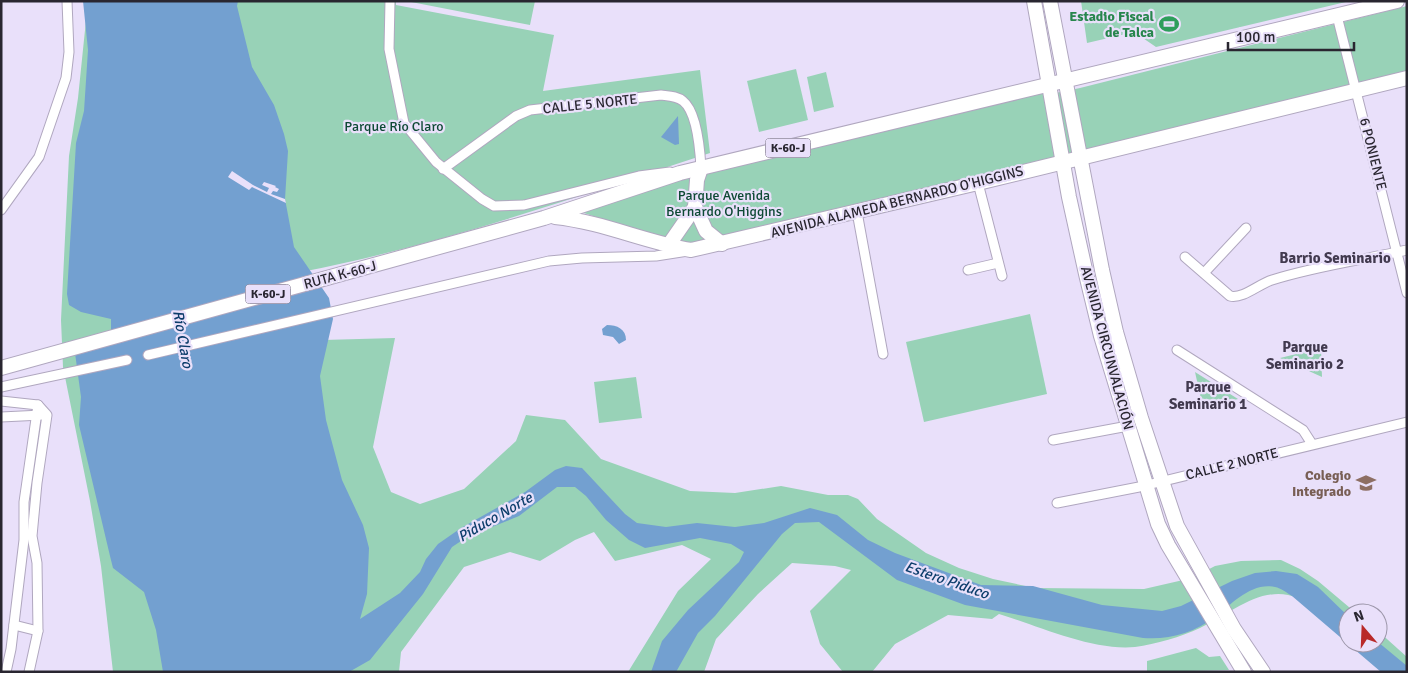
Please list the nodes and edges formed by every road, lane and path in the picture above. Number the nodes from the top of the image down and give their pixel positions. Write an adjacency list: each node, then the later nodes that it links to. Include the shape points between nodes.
1 (67, 1): 18 (street, via 70,52 66,78 39,157)
2 (390, 1): 13 (street, via 389,49 404,123)
3 (1034, 1): 9 (main road, AVENIDA CIRCUNVALACIÓN)
4 (1050, 1): 8 (main road, AVENIDA CIRCUNVALACIÓN)
5 (1397, 1): 6 (main road)
6 (1337, 16): 8 (main road); 10 (street, 6 PONIENTE)
7 (1407, 78): 10 (main road, AVENIDA ALAMEDA BERNARDO O'HIGGINS)
8 (1065, 82): 9 (main road); 11 (main road, AVENIDA CIRCUNVALACIÓN)
9 (1048, 86): 12 (main road, AVENIDA CIRCUNVALACIÓN); 14 (main road, K-60-J)
10 (1357, 90): 11 (main road, AVENIDA ALAMEDA BERNARDO O'HIGGINS); 26 (street, 6 PONIENTE)
11 (1079, 158): 12 (main road, AVENIDA ALAMEDA BERNARDO O'HIGGINS); 49 (main road, AVENIDA CIRCUNVALACIÓN, via 1116,332)
12 (1063, 161): 16 (main road, AVENIDA ALAMEDA BERNARDO O'HIGGINS / K-60-J); 46 (main road, AVENIDA CIRCUNVALACIÓN, via 1101,336)
13 (439, 165): 14 (street, CALLE 5 NORTE, via 530,110 675,96 683,100 693,116); 15 (street, via 482,199 504,207 653,173)
14 (701, 168): 15 (main road, K-60-J); 17 (main road, via 696,180)
15 (680, 172): 20 (main road, K-60-J)
16 (978, 183): 19 (main road, AVENIDA ALAMEDA BERNARDO O'HIGGINS / K-60-J); 29 (street)
17 (695, 207): 22 (main road, via 706,231); 23 (main road)
18 (1, 210)
19 (857, 212): 22 (main road, AVENIDA ALAMEDA BERNARDO O'HIGGINS / K-60-J); 35 (street)
20 (539, 219): 23 (main road, AVENIDA ALAMEDA BERNARDO O'HIGGINS / K-60-J, via 578,219); 38 (main road, RUTA K-60-J / K-60-J)
21 (1246, 228): 31 (street)
22 (722, 244): 24 (main road, AVENIDA ALAMEDA BERNARDO O'HIGGINS / K-60-J)
23 (668, 246): 24 (main road, AVENIDA ALAMEDA BERNARDO O'HIGGINS / K-60-J); 27 (street)
24 (691, 250): 27 (street)
25 (1407, 250): 26 (street)
26 (1396, 252): 31 (street, via 1282,277 1259,284 1238,297 1230,296); 33 (street, 6 PONIENTE)
27 (656, 256): 36 (street, via 549,261)
28 (1185, 257): 31 (street)
29 (998, 263): 30 (street); 32 (street)
30 (968, 270)
31 (1204, 273)
32 (1002, 276)
33 (1407, 293)
34 (1177, 350): 48 (street, via 1303,430)
35 (883, 354)
36 (148, 355)
37 (127, 360): 39 (street)
38 (1, 368)
39 (1, 387)
40 (1, 401): 41 (street)
41 (38, 405): 42 (street); 43 (street)
42 (36, 416): 43 (street); 44 (street); 52 (street, via 24,502 24,540)
43 (47, 416): 53 (street, via 32,536 37,563)
44 (1, 417)
45 (1407, 422): 48 (street, CALLE 2 NORTE)
46 (1128, 426): 47 (street); 50 (main road, AVENIDA CIRCUNVALACIÓN)
47 (1053, 440)
48 (1312, 444): 49 (street, CALLE 2 NORTE)
49 (1162, 481): 50 (street, CALLE 2 NORTE); 54 (main road, AVENIDA CIRCUNVALACIÓN, via 1184,539)
50 (1147, 485): 51 (street, CALLE 2 NORTE); 54 (main road, AVENIDA CIRCUNVALACIÓN, via 1158,524 1168,545)
51 (1057, 503)
52 (14, 624): 53 (street); 55 (street)
53 (38, 631): 56 (street)
54 (1228, 632): 57 (main road, AVENIDA CIRCUNVALACIÓN); 58 (main road)
55 (6, 672)
56 (29, 672)
57 (1244, 672)
58 (1263, 672)

